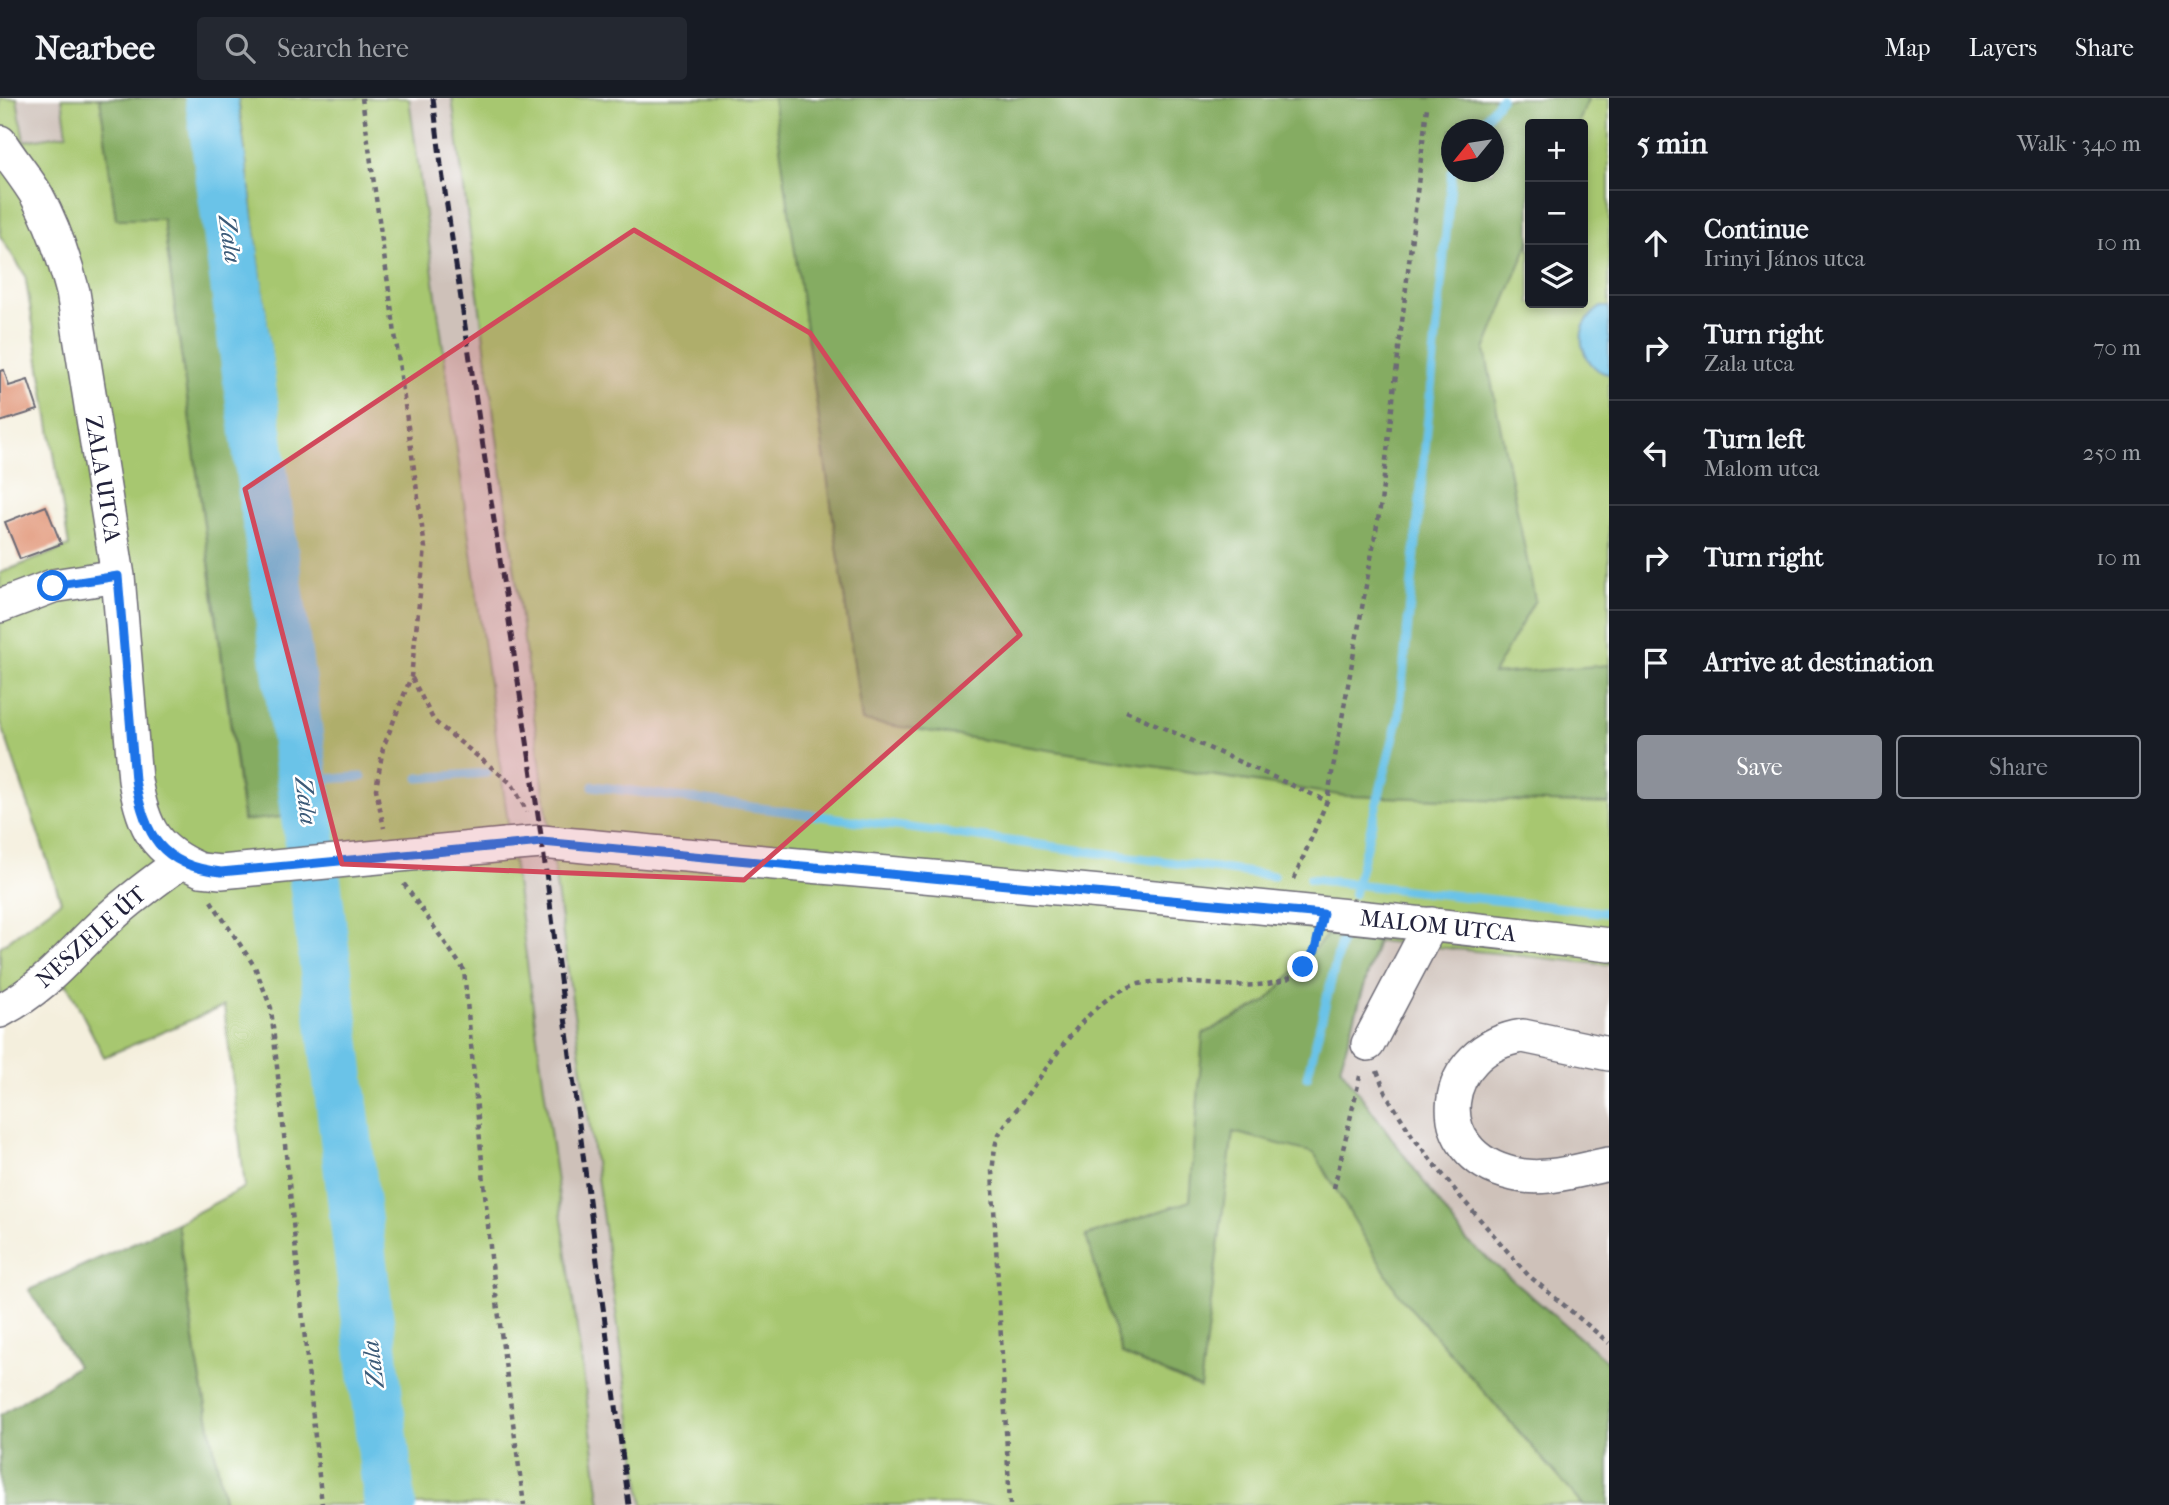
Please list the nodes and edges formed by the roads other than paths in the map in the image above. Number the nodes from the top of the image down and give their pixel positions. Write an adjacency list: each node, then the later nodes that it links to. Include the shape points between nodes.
1 (0, 142): 2 (street, ZALA UTCA, via 35,193 62,251 73,292)
2 (118, 576): 3 (street, via 53,586); 4 (street, ZALA UTCA, via 141,811 162,848)
3 (0, 606)
4 (191, 866): 5 (street, MALOM UTCA, bridge, via 221,872 542,842); 7 (street, NESZELE ÚT, via 110,917 47,980)
5 (1431, 924): 6 (street, MALOM UTCA); 8 (street)
6 (1609, 946)
7 (0, 1010)
8 (1368, 1044)
9 (1609, 1054): 10 (street, via 1523,1036 1511,1038 1490,1047 1464,1072 1452,1108 1456,1130 1473,1154 1503,1171 1539,1177)
10 (1609, 1164)

